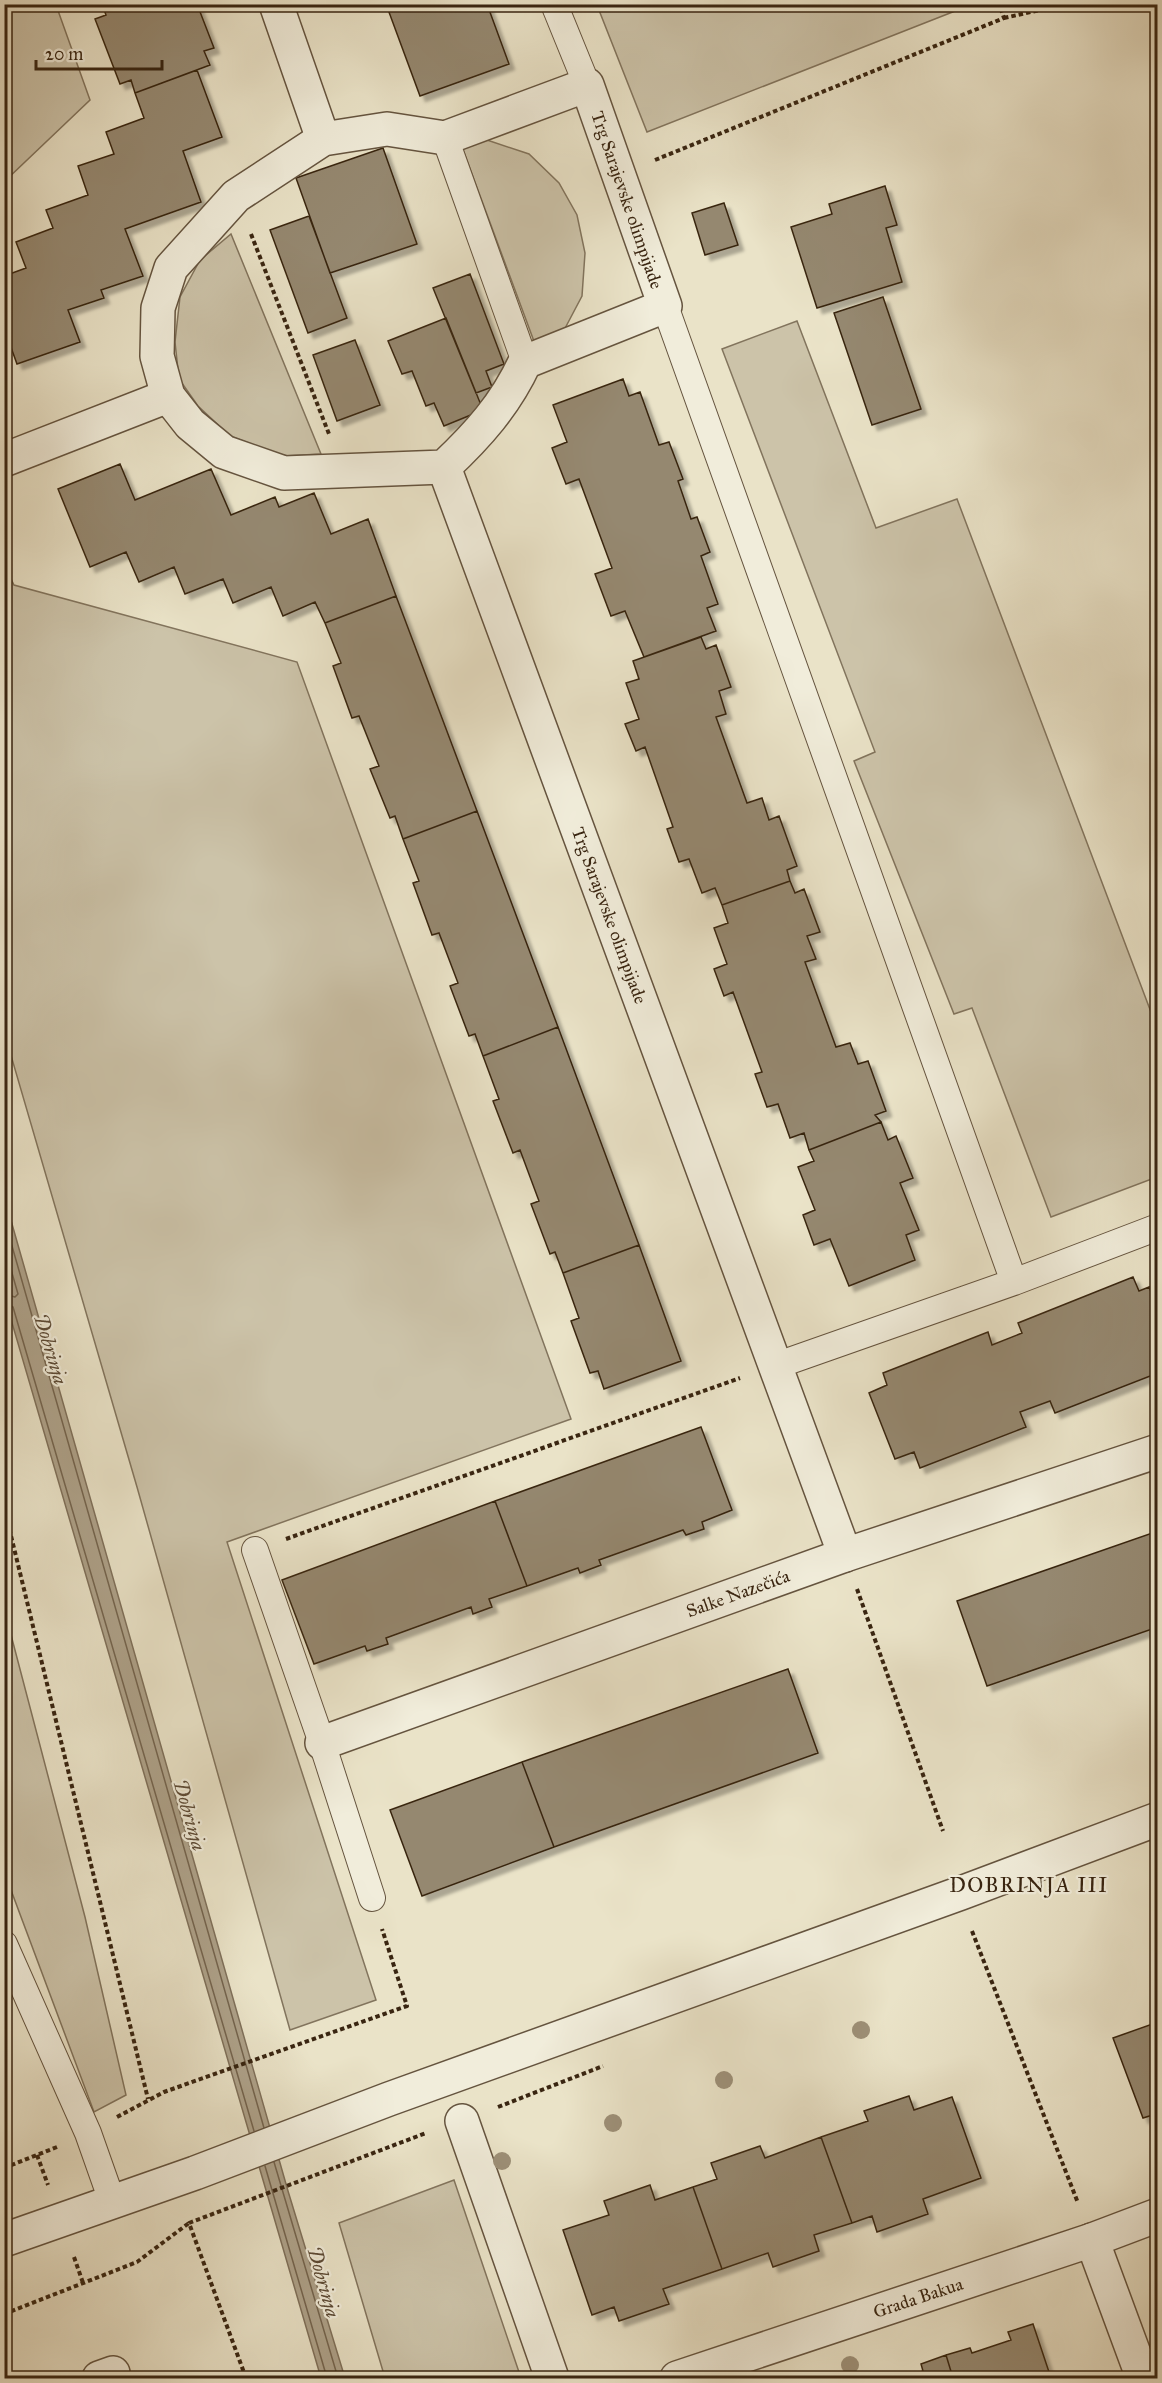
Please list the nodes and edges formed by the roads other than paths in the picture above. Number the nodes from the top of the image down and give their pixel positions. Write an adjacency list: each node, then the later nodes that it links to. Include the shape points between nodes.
1 (276, 4): 5 (street)
2 (554, 4): 3 (lane)
3 (587, 85): 4 (street); 6 (street, Trg Sarajevske olimpijade)
4 (445, 138): 5 (street, via 387,129); 7 (lane)
5 (323, 139): 8 (street, via 236,196 171,268 158,308 157,357)
6 (665, 306): 7 (street, Trg Sarajevske olimpijade); 12 (lane)
7 (525, 362): 10 (street, via 483,430)
8 (168, 396): 9 (street); 10 (street, via 190,424 224,452 284,473)
9 (4, 459)
10 (444, 467): 13 (street, Trg Sarajevske olimpijade)
11 (1158, 1227): 12 (lane)
12 (1014, 1282): 13 (lane)
13 (775, 1366): 16 (street, Trg Sarajevske olimpijade)
14 (1158, 1451): 16 (street, Salke Nazečića)
15 (255, 1550): 17 (lane)
16 (845, 1555): 17 (street, Salke Nazečića)
17 (322, 1743): 19 (lane)
18 (1158, 1819): 22 (street)
19 (372, 1898)
20 (4, 1944): 22 (lane, via 88,2133)
21 (462, 2121): 26 (street)
22 (112, 2201): 24 (street)
23 (1158, 2215): 25 (street, Grada Bakua)
24 (4, 2240)
25 (1092, 2240): 27 (street, Grada Bakua); 28 (street)
26 (552, 2379)
27 (677, 2379)
28 (1143, 2379)

